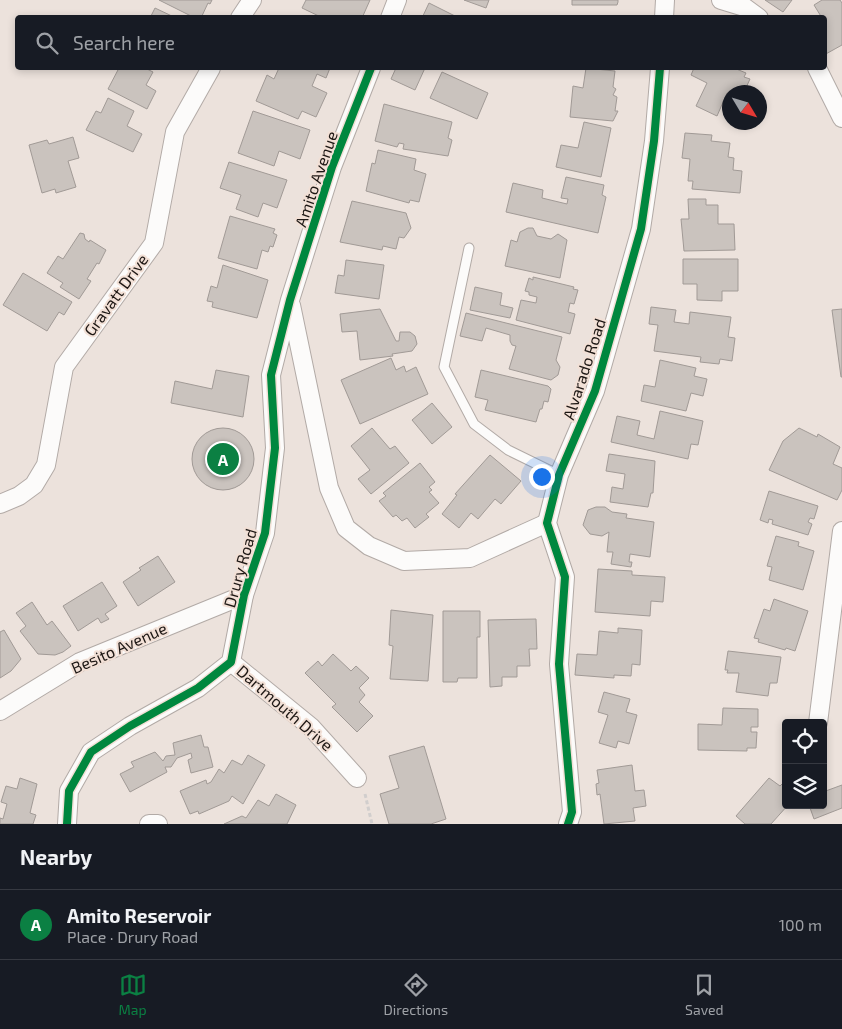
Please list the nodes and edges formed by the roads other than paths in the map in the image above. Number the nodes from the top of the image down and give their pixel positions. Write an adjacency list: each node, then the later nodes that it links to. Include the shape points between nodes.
1 (252, 0): 5 (street)
2 (397, 0): 6 (street)
3 (665, 0): 7 (street)
4 (721, 0): 8 (street, via 744,7)
5 (242, 15)
6 (391, 15)
7 (664, 15)
8 (755, 15)
9 (210, 70): 17 (street, Gravatt Drive, via 175,132 154,243 64,367 46,465 34,485)
10 (370, 70): 15 (street, Amito Avenue, via 332,167)
11 (660, 70): 16 (street, Alvarado Road, via 654,141 641,229 595,391)
12 (818, 70): 13 (street)
13 (842, 118)
14 (469, 248): 16 (lane, via 444,367 474,424 508,450)
15 (290, 300): 18 (street, Amito Avenue, via 329,488 346,528 369,546 404,561 470,558); 20 (street, Drury Road, via 271,375 276,448 266,533)
16 (559, 476): 18 (street, Alvarado Road)
17 (0, 504)
18 (547, 523): 28 (street, via 565,578 559,664 572,812)
19 (842, 531): 23 (street)
20 (244, 595): 21 (street, Drury Road); 22 (street, Besito Avenue, via 80,662)
21 (231, 662): 24 (street, Dartmouth Drive, via 311,727); 25 (street, via 198,688 91,752 70,791)
22 (0, 711)
23 (818, 719)
24 (357, 778)
25 (67, 824)
26 (149, 824): 27 (street)
27 (158, 824)
28 (568, 824)

